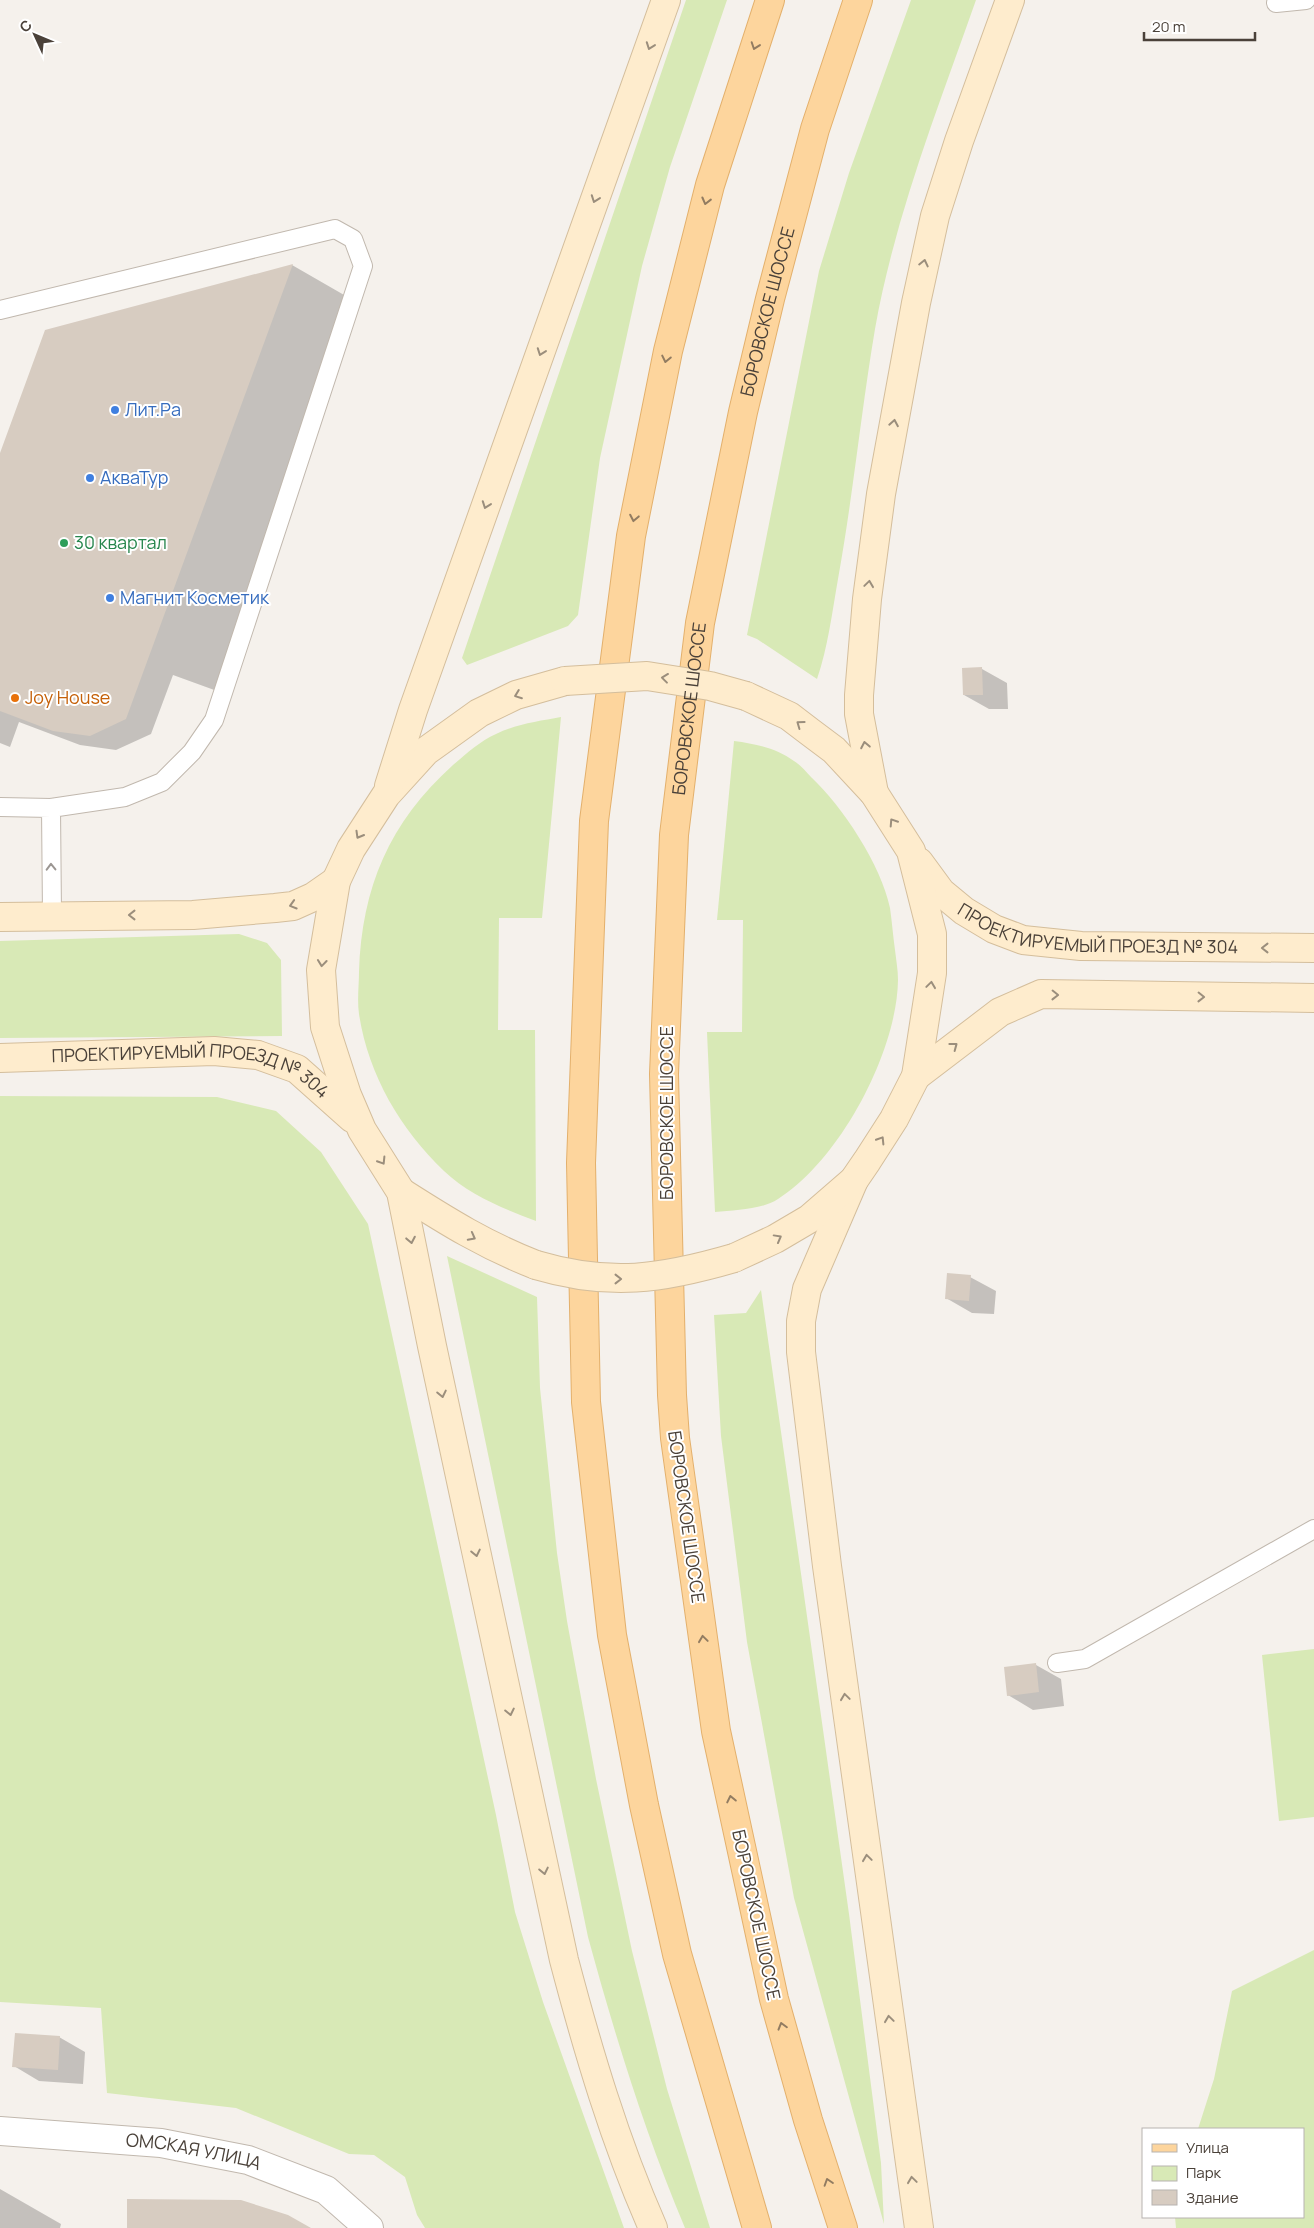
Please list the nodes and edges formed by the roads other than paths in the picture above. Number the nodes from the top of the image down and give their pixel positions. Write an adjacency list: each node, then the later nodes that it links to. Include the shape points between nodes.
1 (666, 0): 9 (main road, one-way to 9, via 416,701)
2 (770, 0): 28 (main road, one-way to 28, via 710,185 666,360 631,536 594,821 581,1163 586,1402 612,1635 668,1917)
3 (858, 0): 29 (main road, БОРОВСКОЕ ШОССЕ, one-way to 3, via 774,1998 716,1731 675,1438 664,1074 674,835 700,623 741,421 770,299 816,129)
4 (1010, 0): 8 (main road, one-way to 4, via 858,695 881,494 935,216)
5 (1306, 0): 6 (lane)
6 (1276, 3)
7 (0, 310): 11 (lane, via 335,229 353,239 363,266 214,720 192,752 162,782 125,797)
8 (874, 793): 9 (main road, one-way to 9, bridge, via 834,750 788,716 746,696 710,686 647,676 565,681 516,695 479,713 426,750); 12 (main road, one-way to 8)
9 (386, 795): 13 (main road, one-way to 13, via 351,849)
10 (0, 807): 11 (lane)
11 (51, 808): 14 (lane, one-way to 11)
12 (911, 851): 16 (main road, ПРОЕКТИРУЕМЫЙ ПРОЕЗД № 304, one-way to 12, via 1081,946 1023,940 964,912 941,892); 19 (main road, one-way to 12, via 932,973 932,934)
13 (336, 881): 14 (main road, one-way to 14, via 293,906 193,915); 20 (main road, one-way to 20, via 324,942 321,993 333,1056)
14 (52, 915): 15 (main road)
15 (0, 917)
16 (1314, 948)
17 (1314, 998): 19 (main road, one-way to 17, via 1000,1012 1040,994)
18 (0, 1058): 20 (main road, ПРОЕКТИРУЕМЫЙ ПРОЕЗД № 304, via 214,1051 258,1055 298,1069)
19 (916, 1076): 21 (main road, one-way to 19, via 894,1119)
20 (362, 1130): 22 (main road, one-way to 22)
21 (854, 1180): 22 (main road, one-way to 21, bridge, via 497,1250 559,1272 599,1279 623,1279 675,1274 734,1258 775,1240 809,1219); 30 (main road, one-way to 21, via 827,1566 801,1352 801,1321 807,1289)
22 (401, 1192): 27 (main road, one-way to 27, via 564,1960 621,2150)
23 (1314, 1528): 24 (lane, via 1085,1659)
24 (1057, 1663)
25 (0, 2131): 26 (street, ОМСКАЯ УЛИЦА, via 161,2142 248,2160 326,2190)
26 (369, 2228)
27 (653, 2228)
28 (757, 2228)
29 (843, 2228)
30 (919, 2228)

